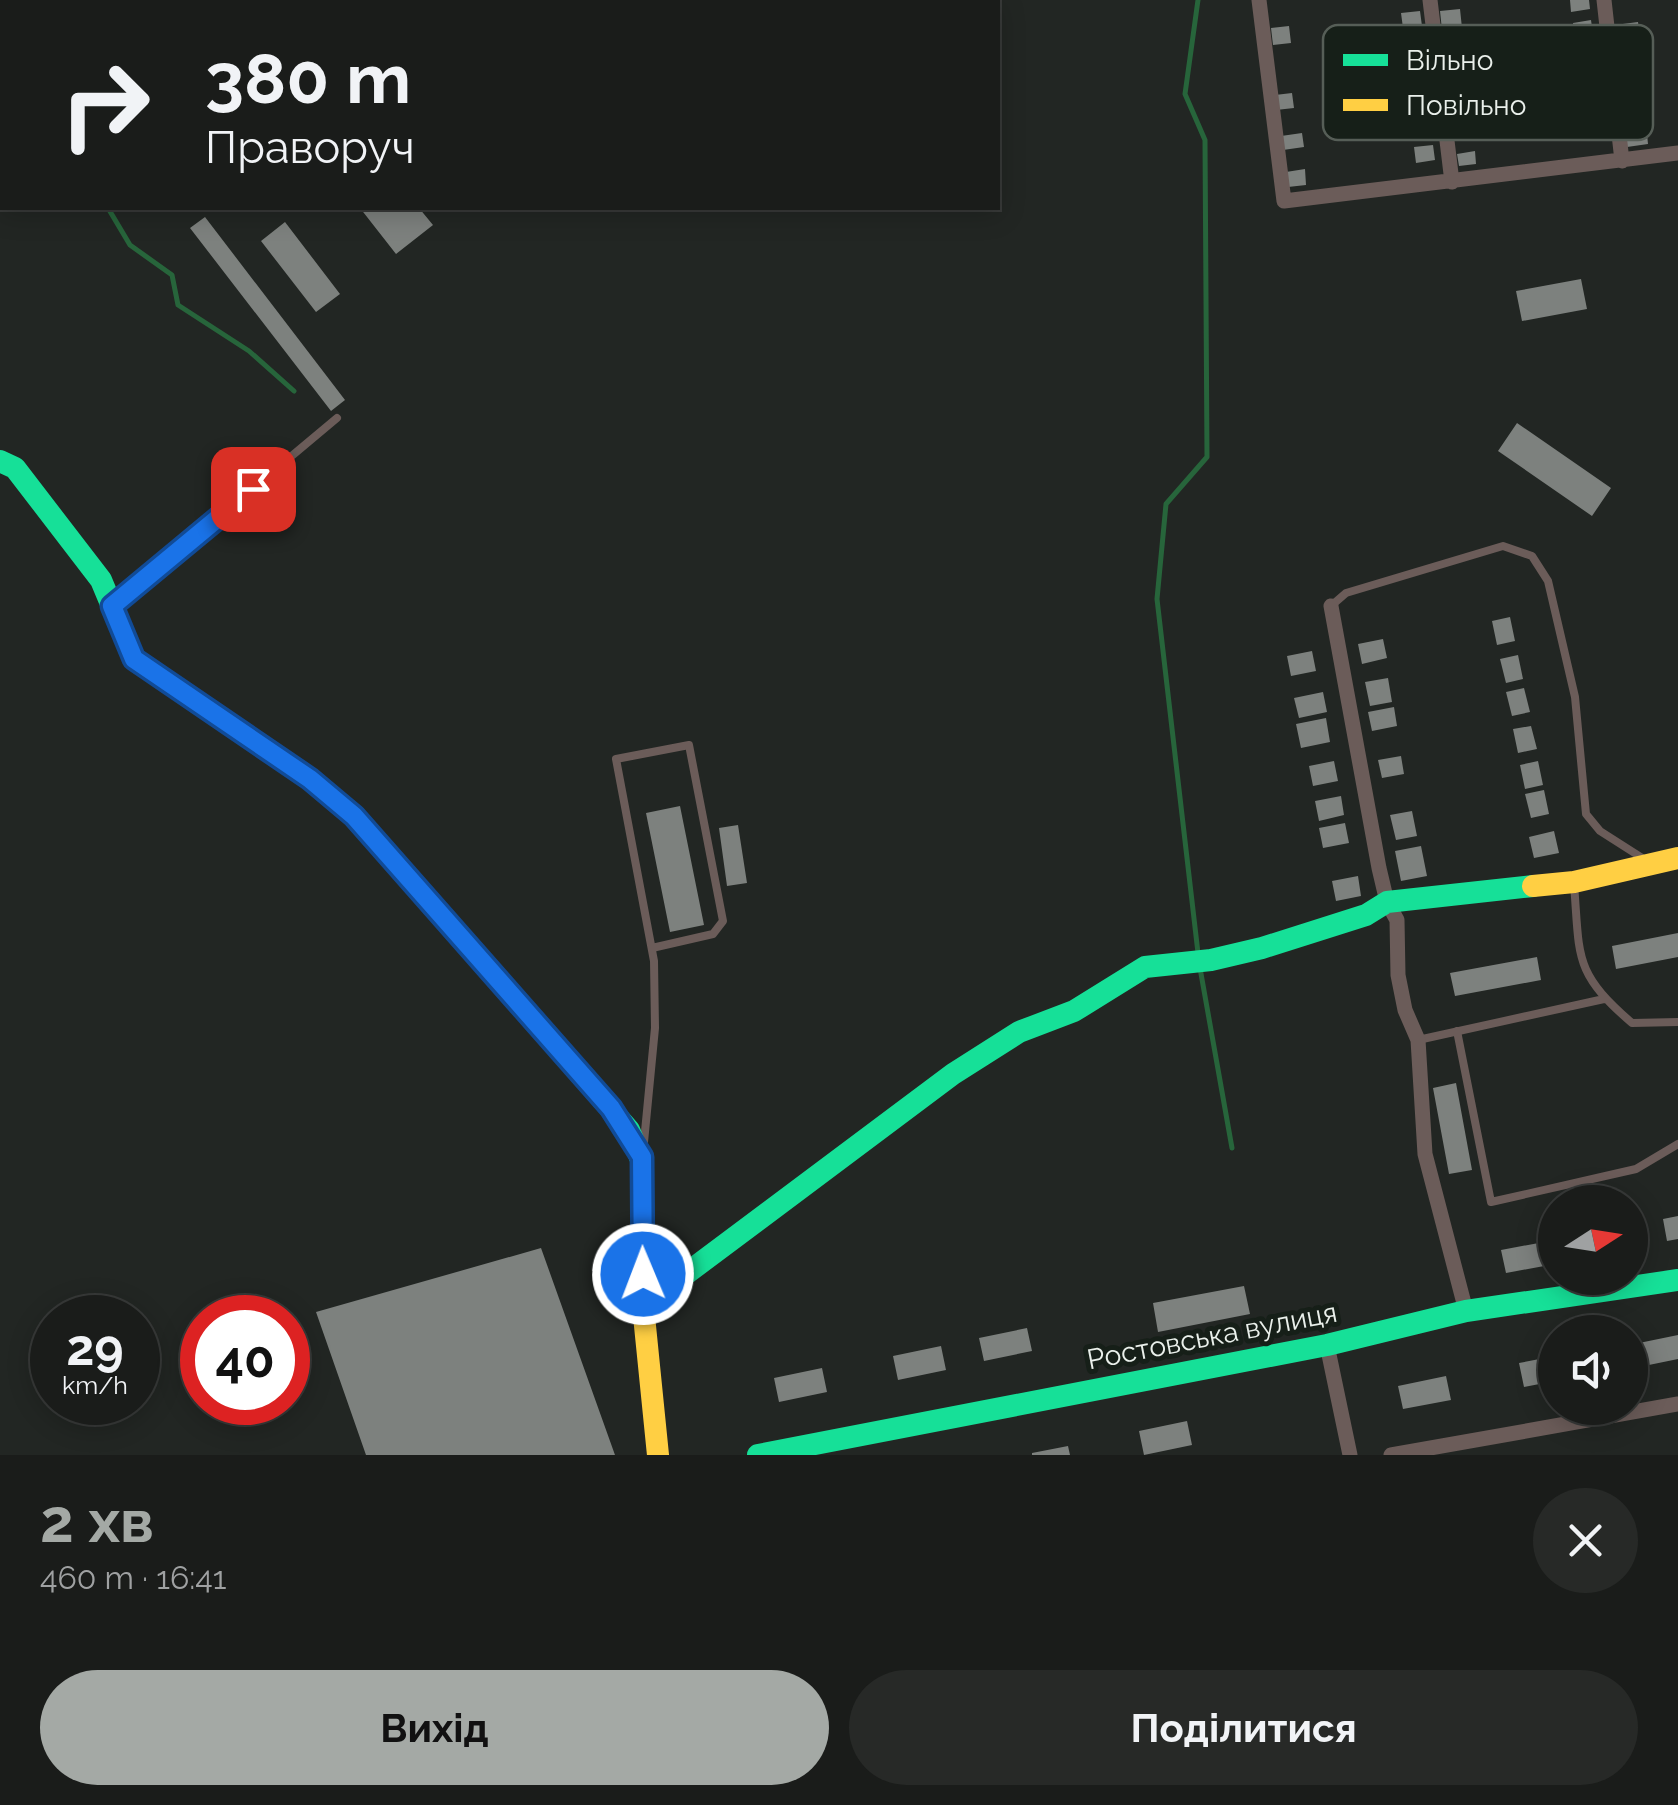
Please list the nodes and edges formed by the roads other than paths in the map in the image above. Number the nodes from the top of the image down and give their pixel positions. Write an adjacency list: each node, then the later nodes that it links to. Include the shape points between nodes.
1 (1259, 0): 10 (street, via 1284,201)
2 (1430, 0): 4 (street)
3 (1604, 0): 5 (street)
4 (1433, 25)
5 (1607, 25)
6 (1447, 140): 10 (street)
7 (1620, 140): 9 (street)
8 (1678, 153): 9 (street)
9 (1622, 161): 10 (street)
10 (1452, 182)
11 (337, 418): 13 (lane)
12 (0, 461): 13 (street, via 15,468 101,580)
13 (112, 606): 25 (street, via 134,659 354,816 600,1094)
14 (1331, 606): 16 (lane, via 1346,593 1502,546 1532,556 1548,581 1575,697 1586,814 1600,831); 18 (street)
15 (1678, 858): 16 (street)
16 (1651, 863): 17 (street)
17 (1574, 882): 18 (street); 20 (lane, via 1580,965)
18 (1386, 902): 23 (street, via 1397,920 1398,976); 27 (street, via 1366,915 1262,948 1144,967 1074,1011 1018,1032)
19 (652, 948): 19 (lane, via 616,758 689,745 723,921 712,934); 25 (lane, via 655,1028)
20 (1604, 998): 21 (lane, via 1632,1023); 22 (lane)
21 (1678, 1022)
22 (1457, 1032): 23 (lane); 24 (lane, via 1491,1202 1636,1169)
23 (1418, 1040): 28 (street, via 1425,1154)
24 (1678, 1144)
25 (642, 1157): 27 (street)
26 (1678, 1280): 28 (street, Ростовська вулиця)
27 (643, 1306): 31 (street)
28 (1466, 1311): 29 (street, Ростовська вулиця)
29 (1327, 1345): 32 (street, Ростовська вулиця); 33 (street)
30 (1678, 1404): 34 (street)
31 (658, 1455)
32 (758, 1455)
33 (1350, 1455)
34 (1391, 1455)

